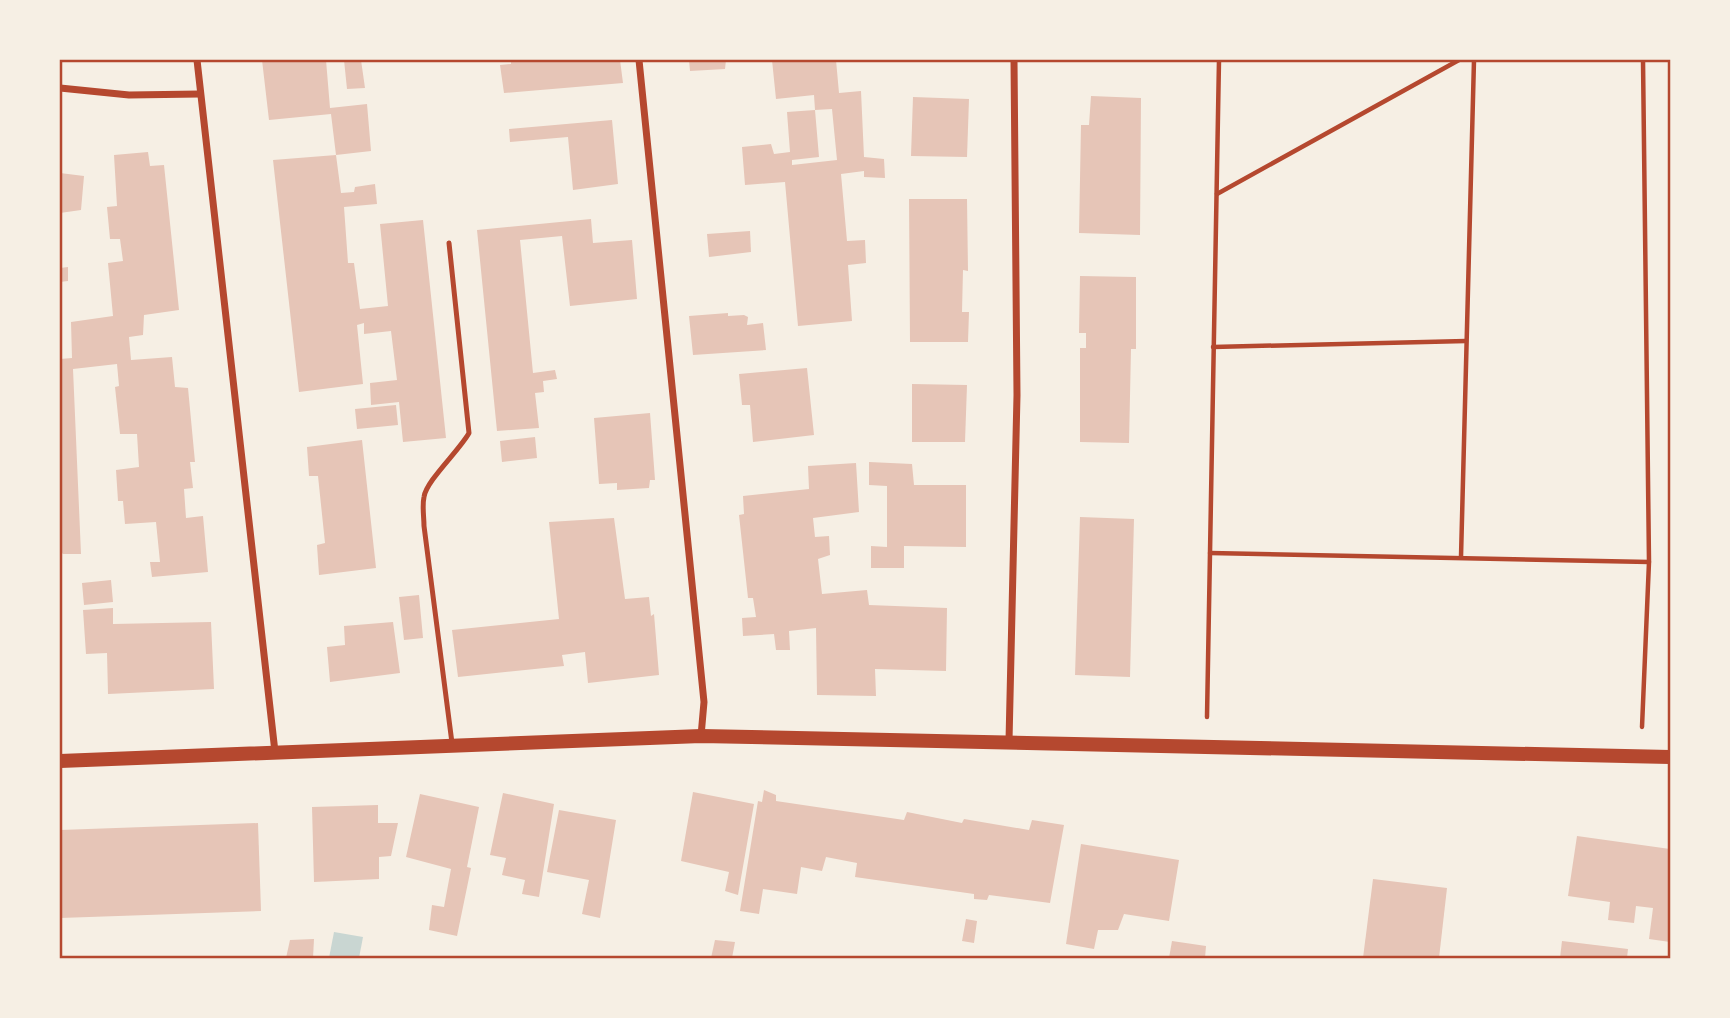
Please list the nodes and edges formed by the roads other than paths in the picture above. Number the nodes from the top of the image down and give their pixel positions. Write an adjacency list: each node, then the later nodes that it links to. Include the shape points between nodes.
1 (197, 60): 5 (street)
2 (639, 60): 7 (street, via 704,702)
3 (1014, 60): 8 (street, via 1017,395)
4 (60, 88): 5 (street)
5 (200, 94): 10 (street)
6 (449, 243): 9 (lane, via 469,433 424,495 424,526)
7 (701, 736): 8 (main road); 9 (main road)
8 (1009, 741): 11 (main road)
9 (453, 745): 10 (main road)
10 (275, 752): 12 (main road)
11 (1671, 757)
12 (60, 761)

